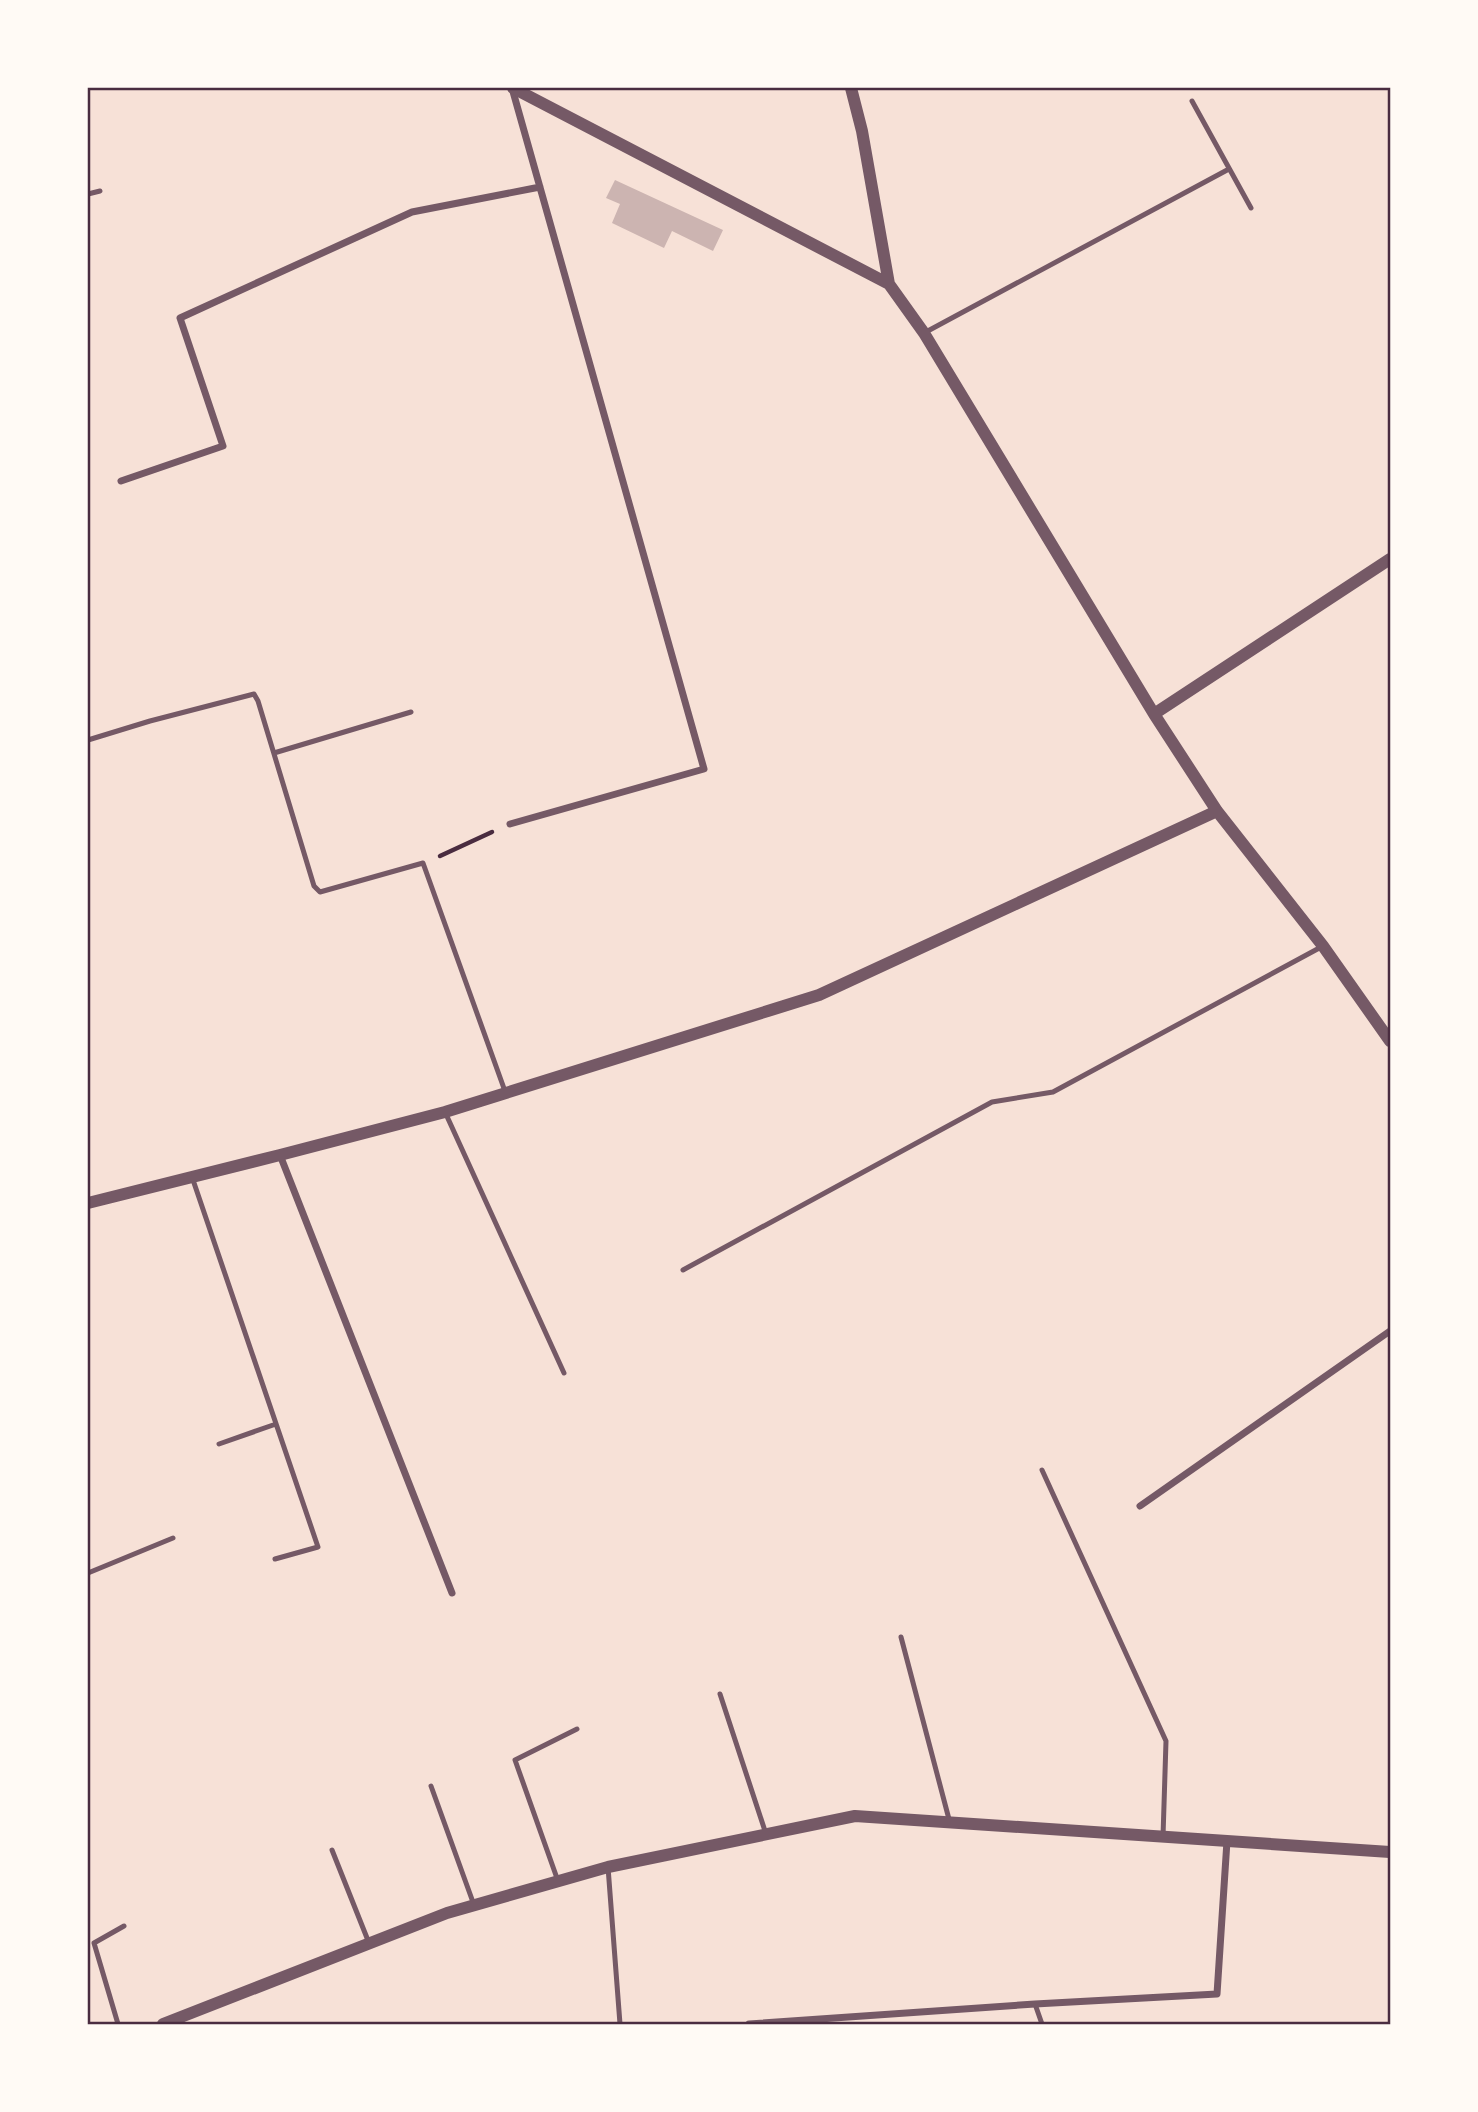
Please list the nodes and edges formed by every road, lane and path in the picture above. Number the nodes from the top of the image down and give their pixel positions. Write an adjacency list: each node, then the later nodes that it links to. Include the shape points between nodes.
1 (512, 88): 5 (street); 9 (street)
2 (851, 88): 9 (street)
3 (1192, 101): 4 (lane)
4 (1229, 169): 8 (lane); 10 (lane)
5 (540, 187): 11 (street, via 412,212 180,318 223,446); 18 (street, via 704,769)
6 (100, 191): 7 (lane)
7 (88, 194)
8 (1251, 208)
9 (889, 284): 10 (street)
10 (924, 333): 14 (street)
11 (121, 481)
12 (1391, 559): 14 (street)
13 (411, 712): 16 (lane)
14 (1154, 715): 17 (street)
15 (88, 740): 16 (lane, via 254,694)
16 (274, 753): 19 (lane, via 314,886 320,892)
17 (1217, 811): 20 (street); 22 (street, via 819,995)
18 (510, 824): 19 (path)
19 (423, 863): 22 (lane)
20 (1323, 946): 21 (street); 27 (lane, via 1053,1093 992,1102)
21 (1391, 1041)
22 (506, 1094): 23 (street)
23 (445, 1112): 24 (street); 29 (lane)
24 (280, 1156): 25 (street); 37 (street)
25 (192, 1177): 26 (street); 30 (lane)
26 (88, 1203)
27 (682, 1270)
28 (1391, 1331): 33 (street)
29 (564, 1373)
30 (276, 1424): 31 (lane); 35 (lane, via 318,1547)
31 (219, 1444)
32 (1042, 1470): 44 (lane, via 1166,1741)
33 (1140, 1506)
34 (173, 1538): 36 (lane)
35 (275, 1559)
36 (88, 1573)
37 (452, 1593)
38 (901, 1637): 42 (lane)
39 (720, 1694): 43 (lane)
40 (577, 1730): 49 (lane, via 515,1760)
41 (431, 1786): 50 (lane)
42 (950, 1823): 43 (street, via 855,1816); 44 (street)
43 (766, 1834): 48 (street)
44 (1163, 1837): 45 (street)
45 (1228, 1839): 47 (street); 53 (street, via 1217,1994)
46 (332, 1850): 52 (lane)
47 (1391, 1852)
48 (608, 1867): 49 (street); 56 (lane)
49 (558, 1881): 50 (street)
50 (474, 1905): 52 (street)
51 (124, 1926): 54 (lane, via 94,1943)
52 (369, 1943): 55 (street)
53 (1035, 2004): 57 (street); 58 (lane)
54 (118, 2025)
55 (163, 2025)
56 (620, 2025)
57 (749, 2025)
58 (1042, 2025)

